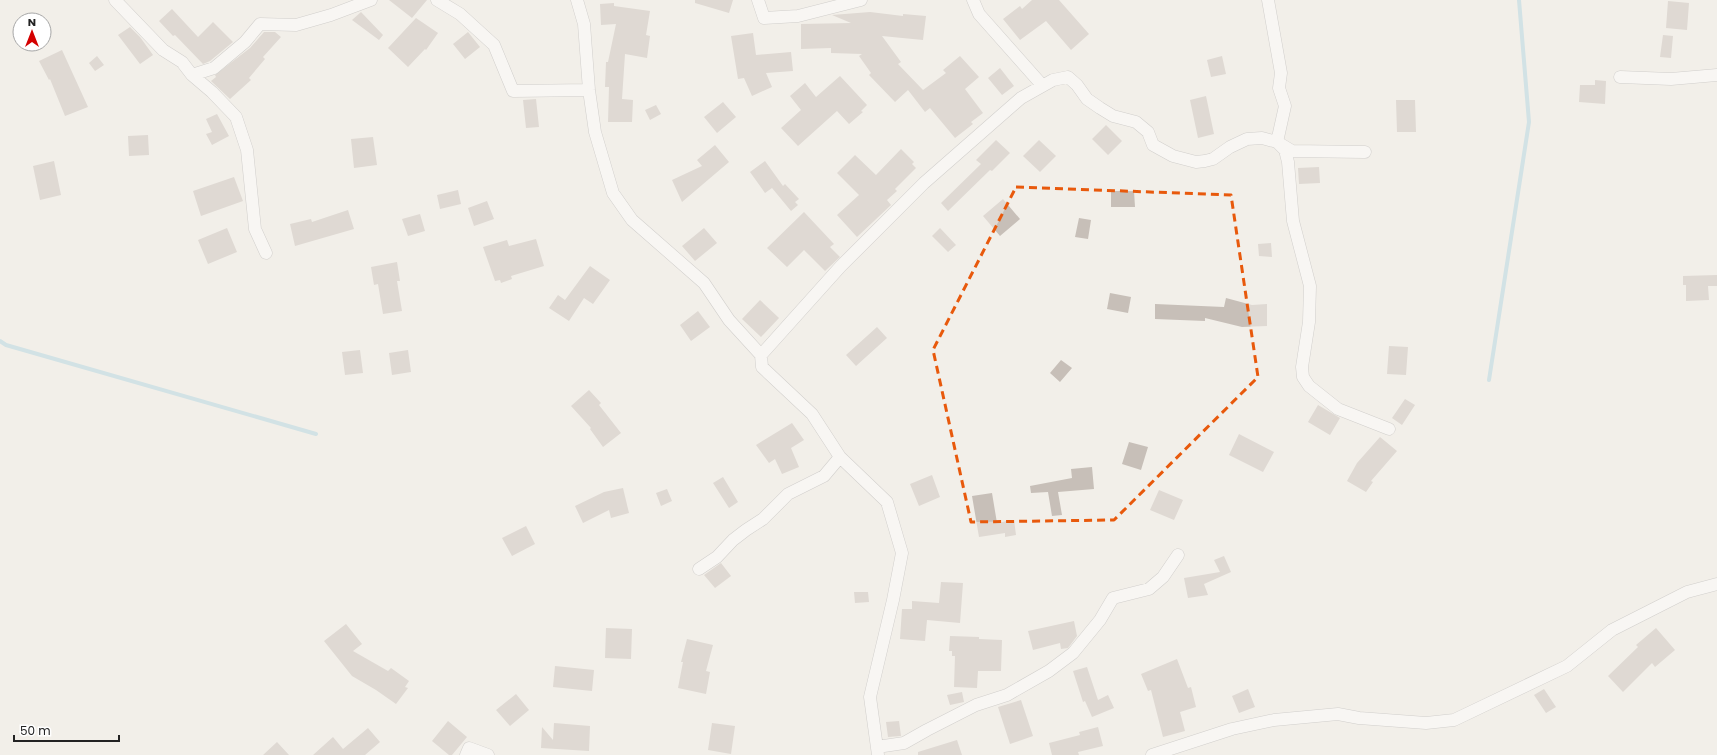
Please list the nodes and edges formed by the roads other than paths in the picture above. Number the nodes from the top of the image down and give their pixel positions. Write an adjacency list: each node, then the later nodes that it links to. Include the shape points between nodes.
1 (115, 0): 9 (street, via 163,50 182,62)
2 (371, 0): 9 (street, via 296,25 260,24 245,42 214,68)
3 (437, 0): 13 (street, via 460,14 494,45 513,91)
4 (577, 0): 13 (street, via 584,24)
5 (758, 0): 6 (street, via 764,18 798,16)
6 (861, 0)
7 (973, 0): 12 (street, via 979,14)
8 (1268, 0): 14 (street, via 1281,73 1279,88 1285,106)
9 (192, 75): 16 (street, via 236,118 247,150 255,229)
10 (1717, 75): 11 (street, via 1671,79)
11 (1620, 77)
12 (1042, 85): 14 (street, via 1068,77 1100,108 1113,116 1136,122 1148,132 1153,146 1173,156 1196,162 1213,159 1247,139 1262,138); 17 (street, via 1021,98 924,183 840,267)
13 (590, 90): 17 (street, via 595,132 613,192 632,220 704,283 729,320)
14 (1277, 142): 15 (street, via 1292,151); 18 (street, via 1285,150 1288,162 1293,220 1310,286 1303,377 1309,386 1338,409)
15 (1365, 152)
16 (266, 253)
17 (761, 355): 19 (street, via 762,367 812,414)
18 (1389, 429)
19 (840, 457): 21 (street, via 824,476 788,494 763,519 733,540 718,557); 23 (street, via 887,502 902,553 870,697)
20 (1178, 555): 23 (street, via 1163,577 1149,589 1113,598 1100,620 1073,653 1049,671 1006,695 976,705 904,743)
21 (699, 569)
22 (1717, 584): 26 (street, via 1687,592 1612,630 1567,666 1454,720 1426,723 1338,714 1274,720 1232,729)
23 (878, 751)
24 (466, 755): 25 (street, via 469,748)
25 (488, 755)
26 (1152, 755)

